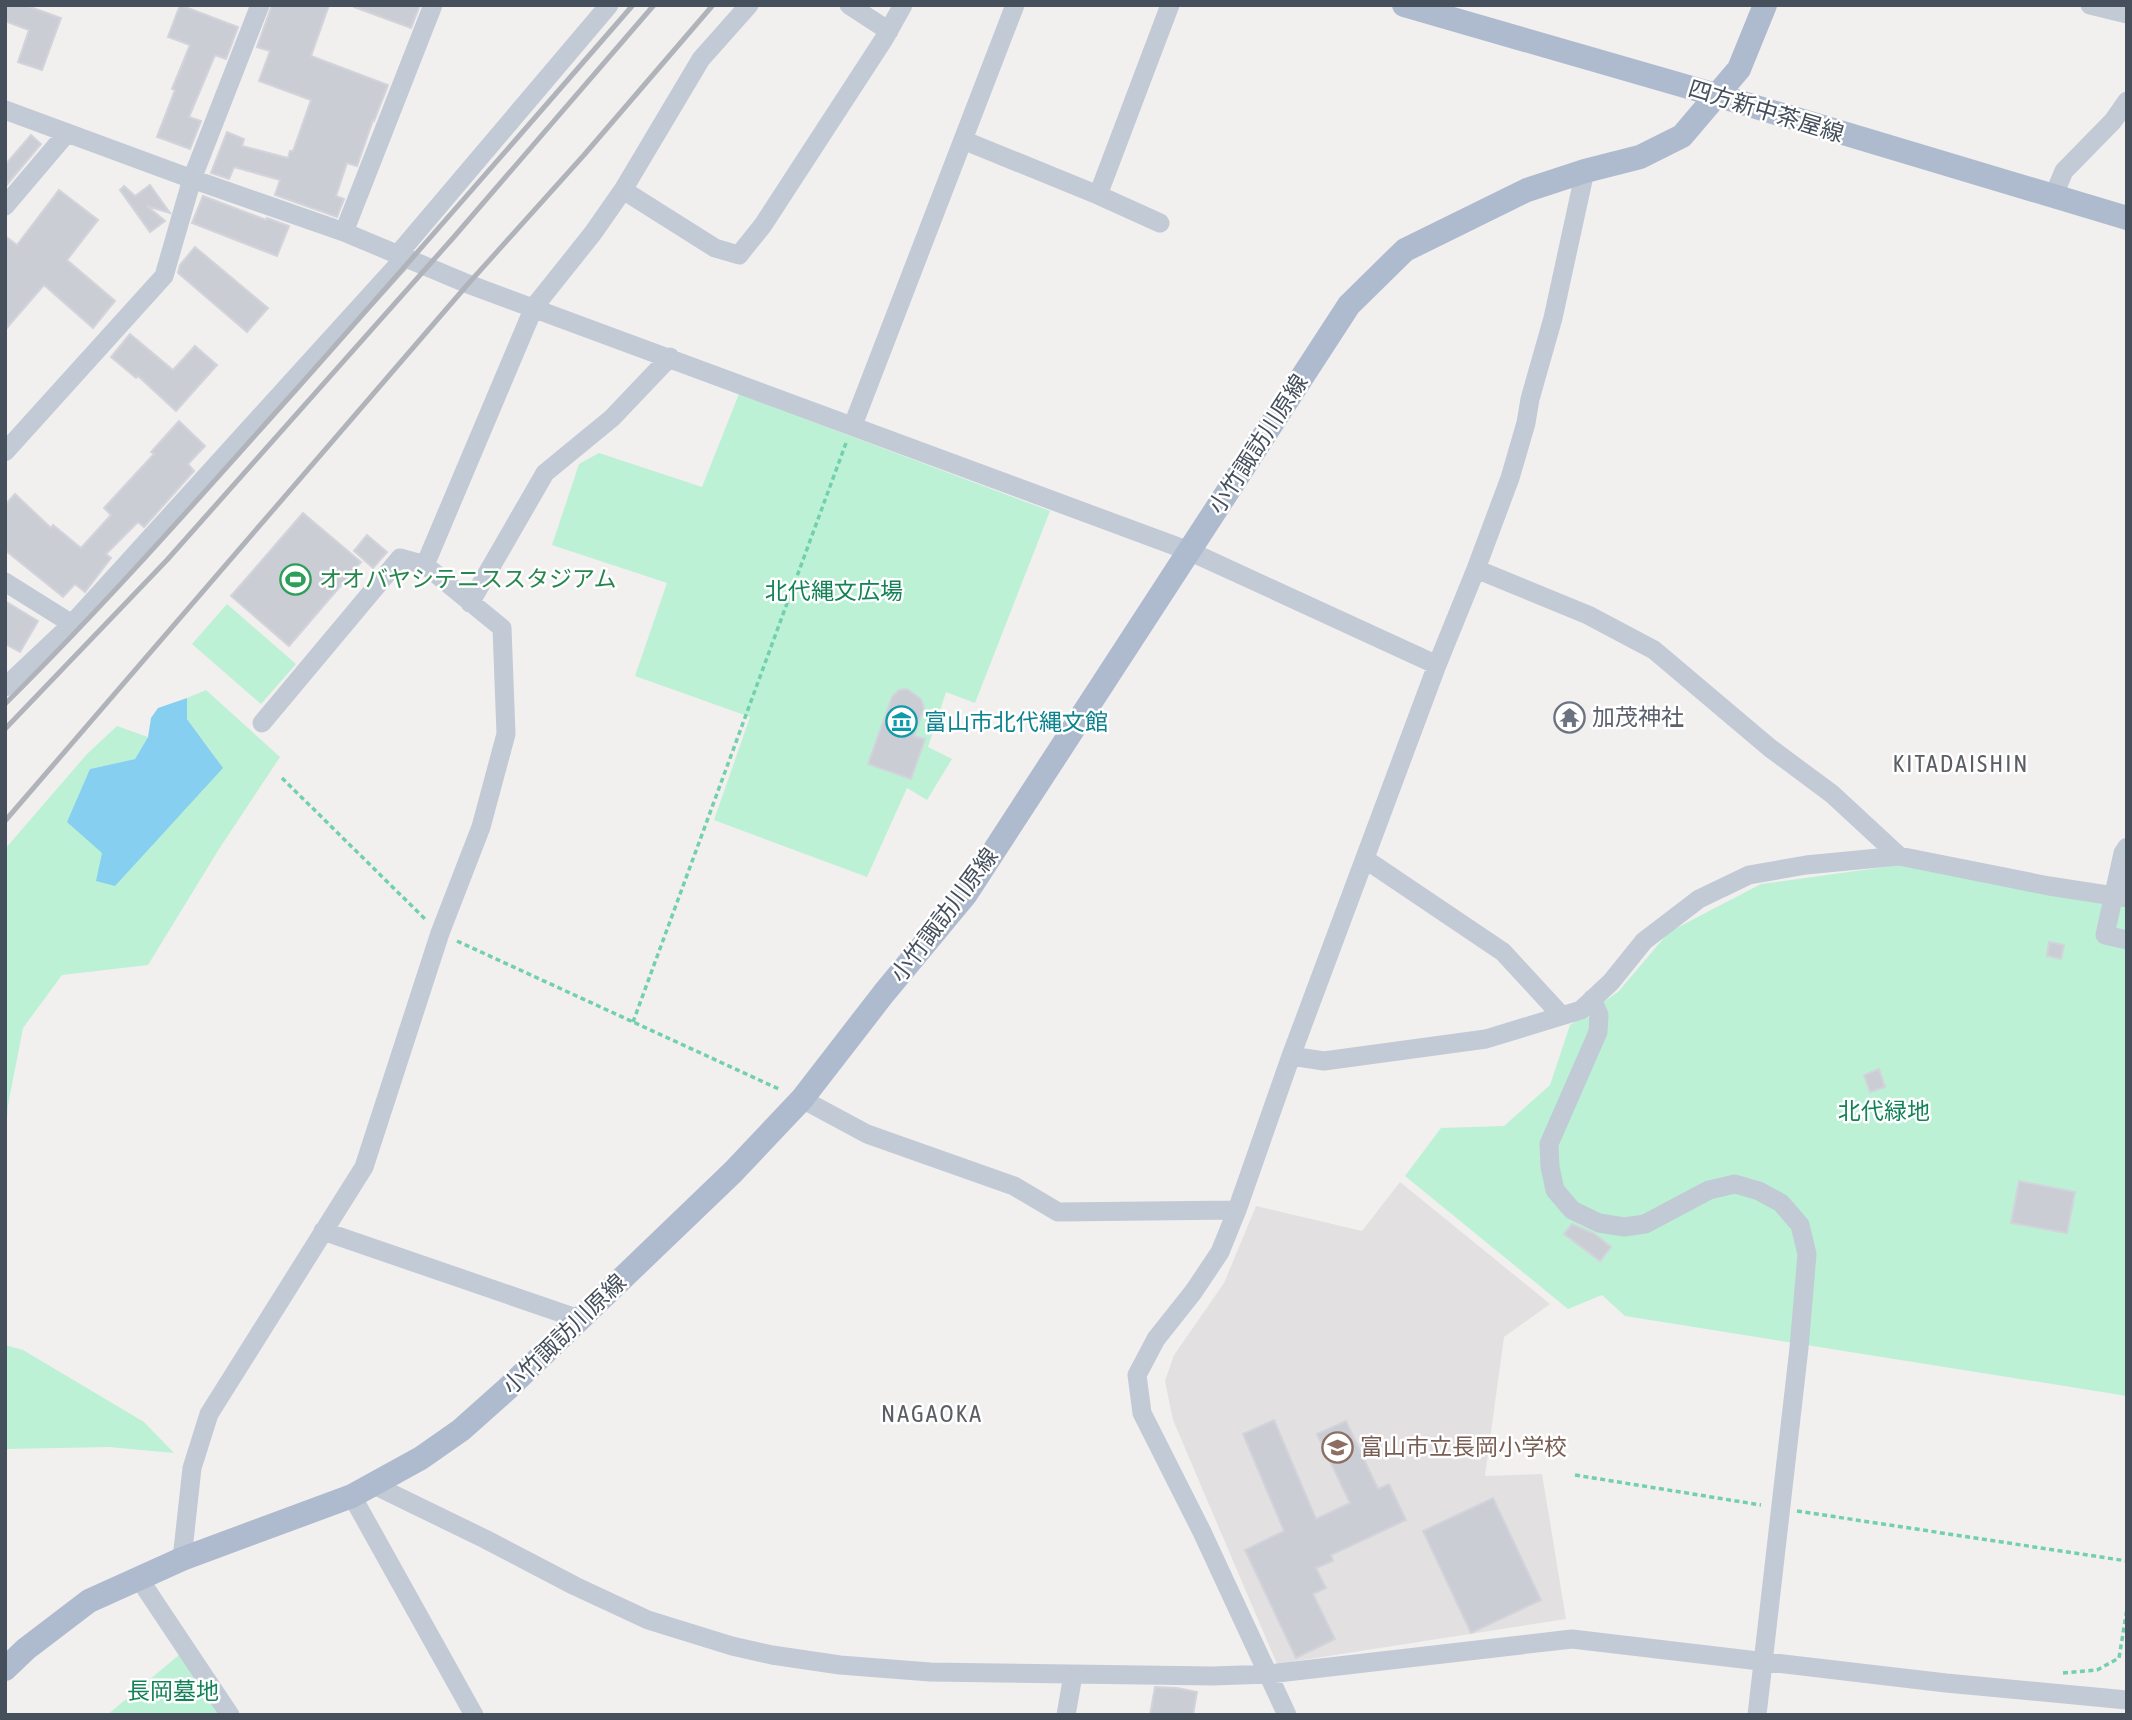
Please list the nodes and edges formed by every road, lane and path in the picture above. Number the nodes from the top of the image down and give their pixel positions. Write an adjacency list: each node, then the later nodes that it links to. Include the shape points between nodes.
1 (260, 5): 20 (street)
2 (433, 5): 27 (street)
3 (609, 5): 28 (street)
4 (750, 5): 21 (street, via 701,59)
5 (849, 5): 13 (street)
6 (903, 5): 13 (street)
7 (1015, 5): 18 (street)
8 (1170, 5): 22 (street)
9 (1404, 5): 14 (main road, 四方新中茶屋線)
10 (1765, 5): 14 (main road, 小竹諏訪川原線, via 1739,69)
11 (2090, 5): 12 (street)
12 (2127, 14)
13 (889, 31): 21 (street, via 739,255 715,248)
14 (1716, 95): 19 (main road, 小竹諏訪川原線, via 1682,136 1640,157); 23 (main road, 四方新中茶屋線)
15 (2127, 101): 23 (street, via 2064,171)
16 (5, 110): 17 (street)
17 (66, 133): 20 (street); 24 (street)
18 (963, 140): 22 (street); 31 (street)
19 (1585, 171): 33 (main road, 小竹諏訪川原線, via 1527,190 1405,250 1349,305); 35 (street, via 1526,423)
20 (192, 179): 27 (street); 32 (street, via 164,276)
21 (623, 190): 29 (street)
22 (1098, 195): 26 (street)
23 (2053, 197): 25 (main road, 四方新中茶屋線)
24 (5, 206)
25 (2127, 218)
26 (1160, 223)
27 (344, 232): 28 (street)
28 (402, 255): 29 (street); 38 (street)
29 (534, 307): 30 (street); 34 (street)
30 (670, 357): 31 (street); 37 (street, via 612,418 545,473)
31 (853, 425): 33 (street); 51 (path)
32 (5, 452)
33 (1189, 551): 39 (street); 53 (main road, 小竹諏訪川原線, via 966,894)
34 (425, 565): 37 (street); 41 (street, via 400,558)
35 (1476, 569): 39 (street); 44 (street, via 1588,615 1654,650 1832,794)
36 (5, 582): 38 (street)
37 (470, 603): 47 (street, via 502,628 506,734 481,827)
38 (72, 624): 40 (street)
39 (1437, 665): 45 (street)
40 (5, 687)
41 (262, 723)
42 (282, 778): 47 (path)
43 (2127, 847): 46 (street)
44 (1899, 856): 46 (street); 49 (street, via 1749,875 1699,899 1644,941)
45 (1365, 859): 50 (street, via 1503,953); 52 (street)
46 (2120, 897): 48 (street, via 2105,936)
47 (440, 933): 51 (path); 55 (street, via 364,1167)
48 (2127, 940)
49 (1592, 999): 50 (street, via 1581,1010); 59 (street, via 1599,1015 1598,1032 1549,1144 1555,1191 1572,1210 1599,1223 1645,1224 1709,1189 1735,1184 1781,1203 1800,1225 1807,1254)
50 (1560, 1014): 52 (street, via 1486,1039 1324,1061)
51 (633, 1022): 53 (path)
52 (1291, 1056): 54 (street)
53 (802, 1099): 54 (street, via 867,1134 1014,1186 1058,1212); 56 (main road, 小竹諏訪川原線, via 733,1172)
54 (1237, 1210): 66 (street, via 1220,1252 1156,1339 1137,1375 1142,1413)
55 (323, 1231): 56 (street); 60 (street, via 209,1414 192,1468)
56 (579, 1319): 58 (main road, 小竹諏訪川原線, via 461,1430)
57 (1575, 1475): 59 (path)
58 (363, 1490): 60 (main road, 小竹諏訪川原線); 68 (street, via 485,1539 648,1620 732,1646 840,1665); 71 (street)
59 (1781, 1508): 61 (path); 64 (street)
60 (182, 1559): 62 (main road, 小竹諏訪川原線)
61 (2127, 1561)
62 (138, 1577): 65 (main road, 小竹諏訪川原線, via 89,1601); 70 (street)
63 (2127, 1609): 67 (path, via 2119,1658 2097,1670)
64 (1764, 1662): 66 (street, via 1572,1639); 69 (street); 74 (street)
65 (5, 1669)
66 (1269, 1674): 68 (street); 73 (street)
67 (2056, 1674)
68 (1073, 1675): 72 (street)
69 (2127, 1700)
70 (230, 1715)
71 (474, 1715)
72 (1066, 1715)
73 (1287, 1715)
74 (1757, 1715)

